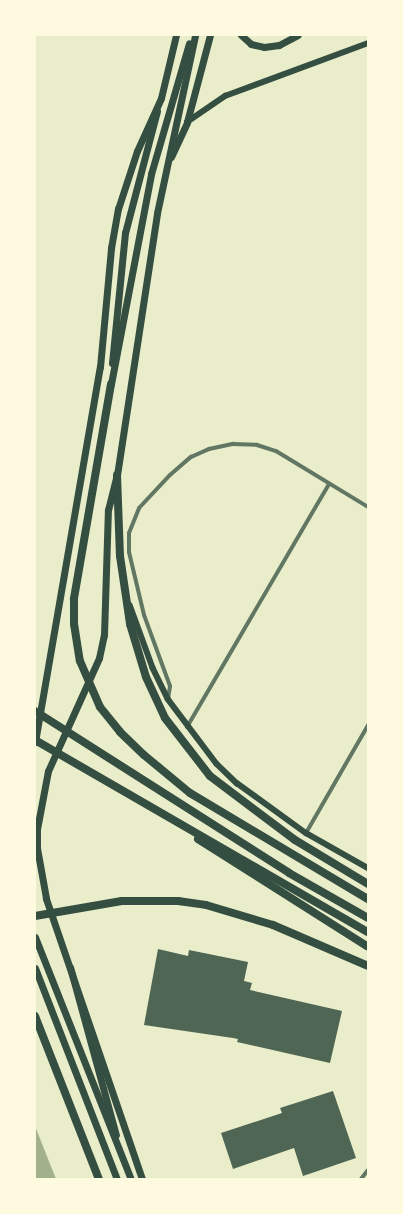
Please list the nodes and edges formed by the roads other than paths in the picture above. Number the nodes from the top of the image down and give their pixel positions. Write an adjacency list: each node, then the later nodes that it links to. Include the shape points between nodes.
1 (176, 35): 7 (highway)
2 (193, 35): 9 (highway); 10 (highway, via 151,174)
3 (210, 35): 8 (highway)
4 (241, 35): 5 (highway, via 251,44 264,47 279,45)
5 (298, 35)
6 (368, 43): 8 (main road, via 225,96)
7 (160, 98): 10 (highway, via 126,233); 19 (highway, via 137,151 118,209 111,248 100,367)
8 (187, 122): 9 (highway)
9 (165, 169): 11 (highway)
10 (111, 384): 24 (highway, via 79,565 74,624 80,661 100,707 144,755 216,809)
11 (117, 476): 14 (highway); 30 (highway, via 108,510 106,607 99,658 48,771 37,829 46,898)
12 (329, 484): 13 (street); 15 (street, via 276,451 233,444 209,448 191,457 147,497 133,521 129,552 144,615 170,686); 18 (street)
13 (368, 507)
14 (123, 584): 15 (main road, via 141,637); 23 (highway, via 146,677 165,718 184,746 210,776 249,808)
15 (168, 699): 18 (main road)
16 (35, 711): 26 (highway, via 289,872)
17 (368, 725): 21 (street)
18 (187, 727): 21 (main road, via 237,783)
19 (35, 741): 20 (highway)
20 (178, 824): 27 (highway); 29 (highway, via 208,848)
21 (306, 832): 22 (main road)
22 (368, 868)
23 (368, 884)
24 (368, 899)
25 (35, 916): 31 (highway, via 99,904 150,900 206,905 328,947)
26 (368, 918)
27 (368, 932)
28 (35, 937): 34 (highway)
29 (368, 947)
30 (71, 964): 34 (highway, via 70,976); 39 (highway)
31 (368, 966)
32 (35, 968): 37 (highway)
33 (35, 1016): 36 (highway)
34 (124, 1162): 38 (highway)
35 (368, 1170): 40 (street)
36 (99, 1179)
37 (117, 1179)
38 (131, 1179)
39 (142, 1179)
40 (361, 1179)

